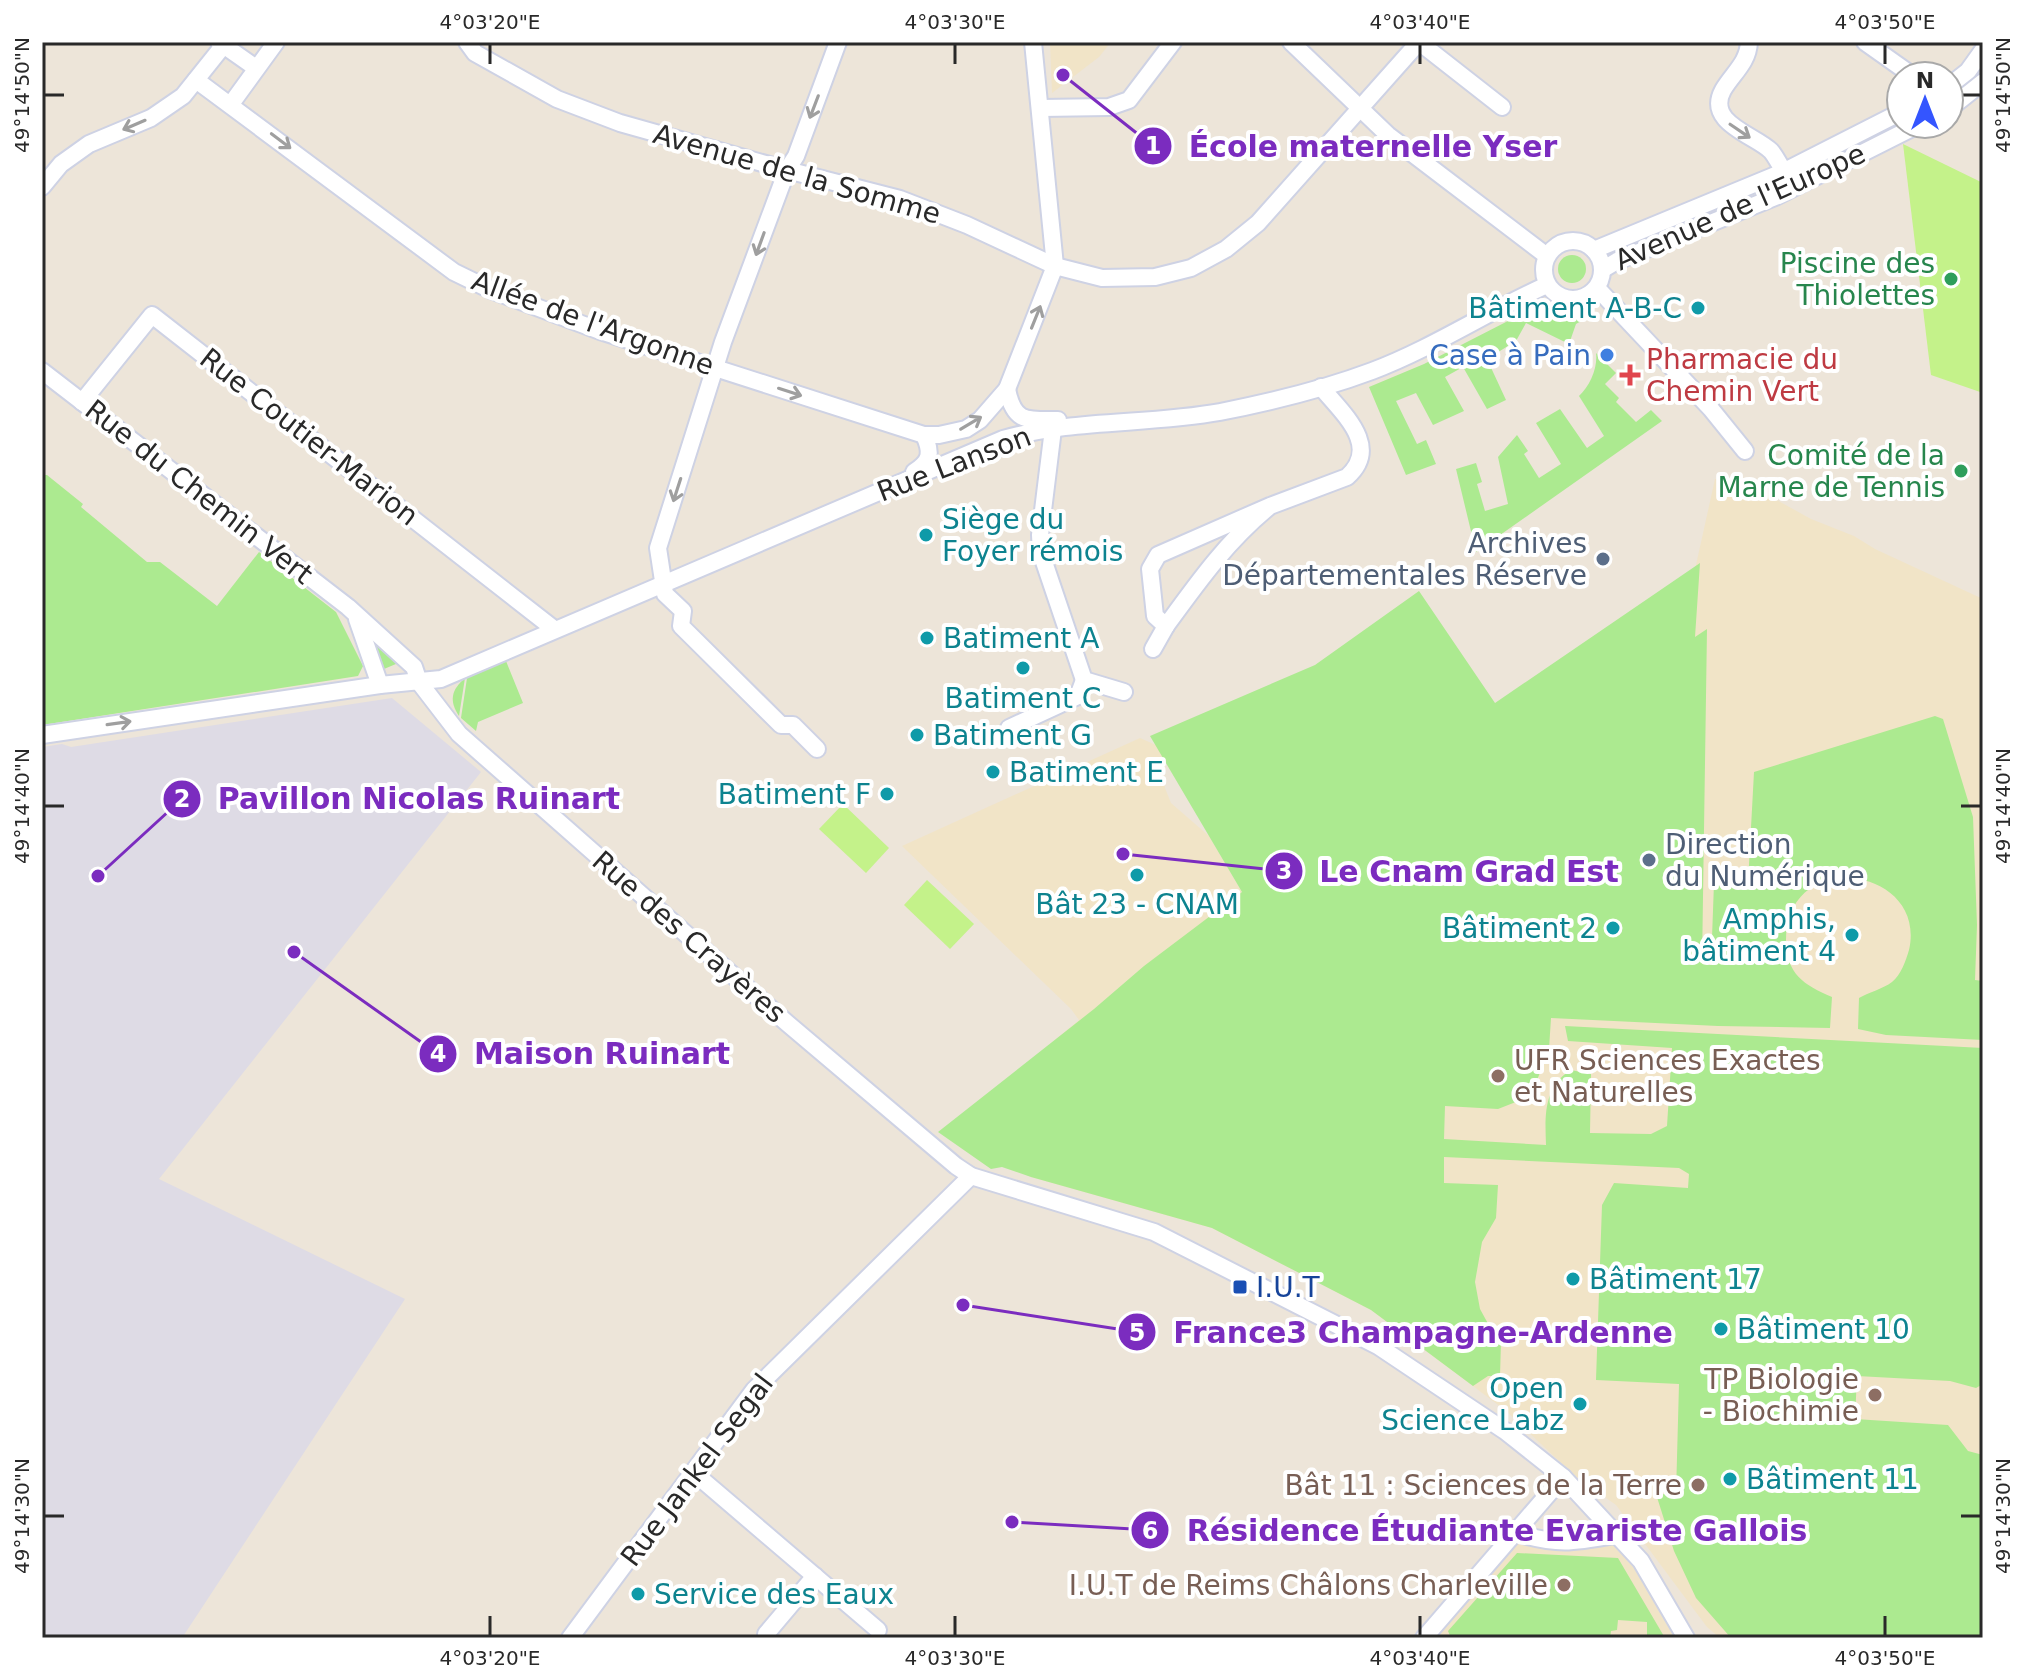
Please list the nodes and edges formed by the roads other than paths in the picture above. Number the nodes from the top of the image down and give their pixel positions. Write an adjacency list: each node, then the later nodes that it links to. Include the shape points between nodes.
1 (276, 42): 13 (street)
2 (467, 42): 24 (street, Avenue de la Somme, via 475,53 557,99 620,123)
3 (838, 42): 24 (street, one-way to 24)
4 (1033, 42): 20 (street)
5 (1173, 42): 20 (street, via 1129,100 1109,107)
6 (1291, 42): 21 (street)
7 (1419, 42): 19 (street); 21 (street, Avenue de la Somme)
8 (1749, 42): 25 (street, one-way to 25, via 1747,58 1722,92 1722,114 1772,152)
9 (1865, 42): 12 (street)
10 (221, 44): 13 (street); 15 (street)
11 (1983, 50): 14 (street)
12 (1890, 60)
13 (256, 68): 18 (street)
14 (1965, 73)
15 (196, 80): 18 (street, Allée de l'Argonne); 27 (street, one-way to 27, via 151,118 89,144 61,164)
16 (1983, 82): 17 (street)
17 (1965, 96)
18 (231, 104): 34 (street, Allée de l'Argonne, one-way to 34, via 454,272 600,331)
19 (1502, 107)
20 (1041, 108): 30 (street)
21 (1360, 110): 29 (street); 30 (street, Avenue de la Somme, via 1258,223 1191,268 1155,277 1102,278)
22 (1885, 120): 25 (street, Avenue de l'Europe)
23 (1888, 140): 26 (street, Avenue de l'Europe)
24 (787, 170): 30 (street, Avenue de la Somme, via 900,199); 34 (street, one-way to 34)
25 (1783, 172): 26 (street); 28 (street, Avenue de l'Europe)
26 (1798, 185): 31 (street, Avenue de l'Europe)
27 (42, 187)
28 (1594, 250): 29 (street, via 1575,241 1554,247); 31 (street)
29 (1547, 256): 32 (street)
30 (1055, 266): 37 (street, one-way to 30)
31 (1602, 270): 33 (street)
32 (1547, 285): 33 (street, via 1574,300); 36 (street, Rue Lanson, via 1374,370)
33 (1597, 288): 43 (street)
34 (716, 368): 41 (street, Allée de l'Argonne, one-way to 41); 46 (street, one-way to 46, via 658,548)
35 (42, 371): 38 (street, Rue du Chemin Vert)
36 (1321, 387): 39 (street, Rue Lanson, via 1220,412); 45 (street, via 1359,435 1358,468)
37 (1007, 389): 39 (street, via 1011,407 1028,420); 41 (street, one-way to 37, via 966,429); 42 (street)
38 (82, 402): 47 (street, Rue du Chemin Vert); 49 (street, Rue Coutier-Marion, via 152,315)
39 (1091, 425): 40 (street, Rue Lanson)
40 (1053, 429): 42 (street, Rue Lanson); 51 (street, via 1041,553)
41 (924, 435): 44 (street, via 930,458)
42 (1003, 439): 44 (street, Rue Lanson)
43 (1745, 451)
44 (892, 486): 46 (street, Rue Lanson)
45 (1270, 506): 48 (street, via 1217,556); 48 (street, via 1158,555 1150,569 1155,616)
46 (662, 583): 49 (street, Rue Lanson); 57 (street, via 665,594 683,611 681,626 781,725 793,725)
47 (355, 614): 52 (street, Rue du Chemin Vert, via 414,667); 53 (street)
48 (1166, 626): 50 (street)
49 (554, 629): 52 (street, Rue Lanson, via 441,679)
50 (1153, 649)
51 (1084, 680): 54 (street); 55 (street, via 1078,696)
52 (419, 682): 53 (street); 58 (street, Rue des Crayères, via 459,734 527,795)
53 (380, 685): 56 (street, one-way to 53)
54 (1124, 692)
55 (1009, 728)
56 (42, 735)
57 (817, 749)
58 (971, 1176): 59 (street, Rue Jankel Segal, via 754,1390); 60 (street, via 1154,1232 1286,1299 1378,1346 1505,1431)
59 (693, 1472): 63 (street); 66 (street, Rue Jankel Segal)
60 (1563, 1477): 61 (street); 62 (street)
61 (1516, 1533): 62 (street, via 1574,1543); 67 (street)
62 (1619, 1534): 68 (street, via 1647,1570)
63 (815, 1576): 64 (street); 65 (street)
64 (878, 1630)
65 (766, 1634)
66 (570, 1638)
67 (1424, 1638)
68 (1686, 1638)

